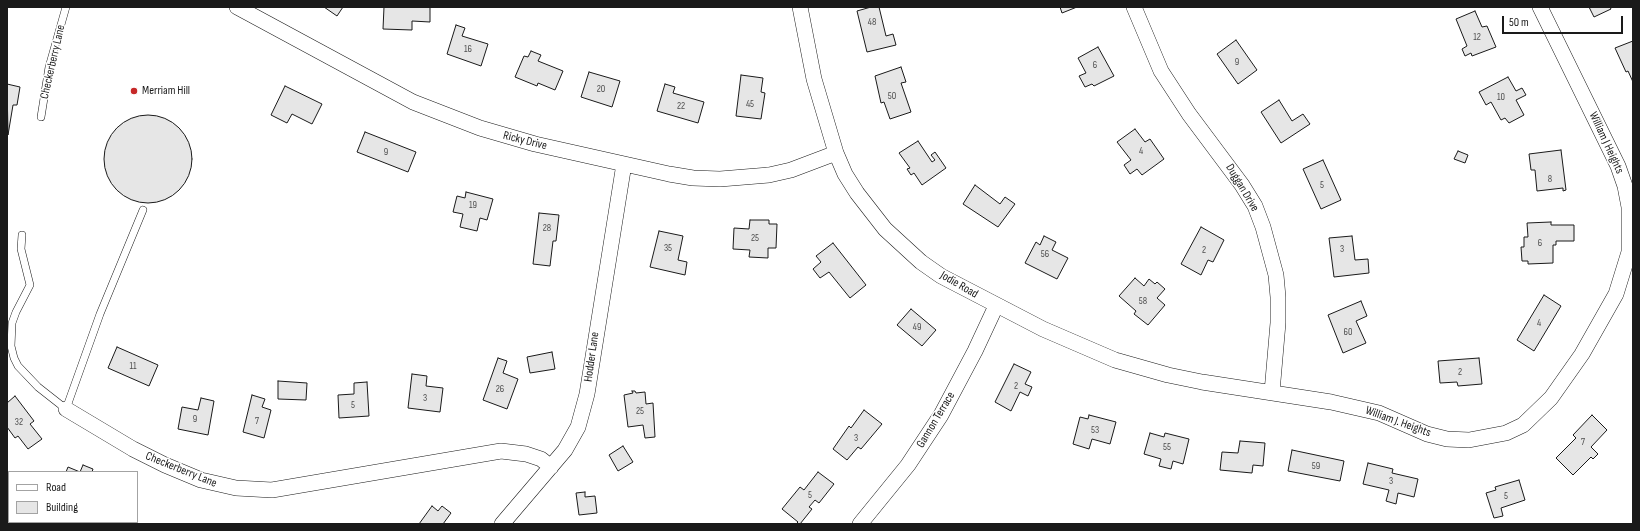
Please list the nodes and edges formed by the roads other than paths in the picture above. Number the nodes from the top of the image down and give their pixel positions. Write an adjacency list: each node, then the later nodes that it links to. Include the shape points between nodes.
1 (66, 7): 6 (lane, Checkerberry Lane, via 49,67)
2 (237, 7): 8 (street, Ricky Drive, via 384,88 446,116 508,137)
3 (800, 7): 7 (street, Jodie Road, via 814,79)
4 (1134, 7): 12 (street, Duggan Drive, via 1161,71 1242,185 1255,206 1263,227 1276,274 1278,297)
5 (1540, 7): 14 (street, William J Heights, via 1618,166 1625,186 1631,230 1624,274 1605,314 1582,354 1551,398)
6 (41, 117)
7 (836, 153): 8 (street, Ricky Drive, via 791,170 745,178 693,178); 11 (street, Jodie Road, via 857,193 885,229 941,276)
8 (624, 164): 15 (street, Hodder Lane, via 583,413 573,438)
9 (143, 210): 13 (lane, via 100,314)
10 (22, 235): 13 (lane, Checkerberry Lane, via 21,249 30,286 12,323 11,346 14,358 18,366 38,387)
11 (996, 306): 12 (street, Jodie Road, via 1067,341 1115,360 1202,382); 17 (street, Gannon Terrace, via 941,415 908,464)
12 (1272, 392): 14 (street, William J. Heights, via 1356,407 1447,439 1469,440 1488,437)
13 (66, 409): 15 (street, Checkerberry Lane, via 133,450 165,465 201,480 236,488 286,488 501,451 526,454 541,459)
14 (1523, 425)
15 (552, 467): 16 (street, Hodder Lane)
16 (502, 524)
17 (860, 524)

